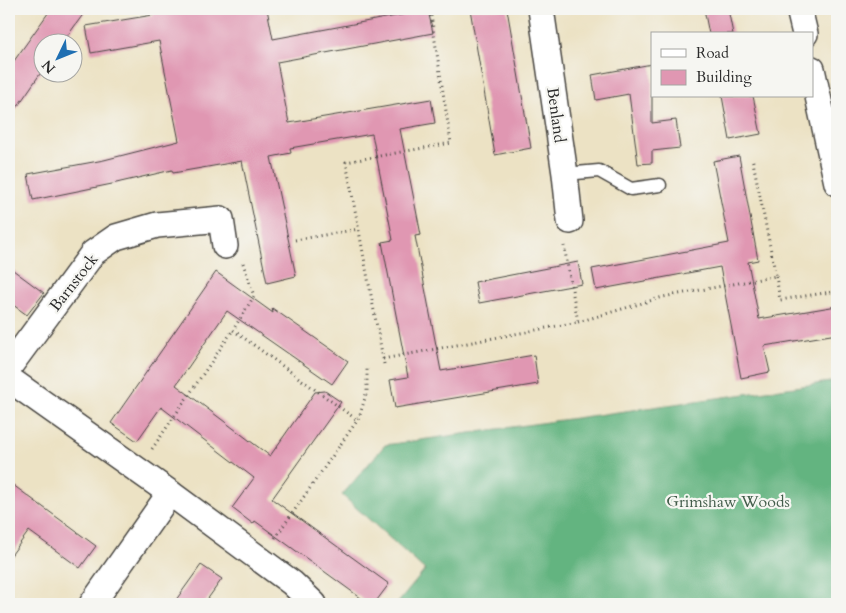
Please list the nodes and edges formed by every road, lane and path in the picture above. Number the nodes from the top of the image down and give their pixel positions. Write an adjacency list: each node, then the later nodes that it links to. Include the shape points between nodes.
1 (430, 9): 11 (path, via 451,143 346,162)
2 (542, 9): 7 (street, Benland)
3 (799, 9): 4 (street)
4 (805, 32)
5 (814, 78): 8 (street)
6 (752, 157): 14 (path)
7 (565, 174): 9 (lane, via 599,171 631,189); 10 (street, Benland)
8 (837, 183)
9 (660, 185)
10 (570, 217): 16 (path, via 560,224)
11 (359, 229): 12 (path); 18 (path)
12 (295, 240)
13 (225, 246): 17 (path, via 243,262 254,296); 20 (street, Barnstock, via 221,219 157,225 116,237 93,253)
14 (776, 276): 15 (path, via 780,300); 16 (path, via 663,297)
15 (837, 291)
16 (578, 322): 18 (path)
17 (234, 330): 23 (path); 24 (path)
18 (383, 359): 19 (path)
19 (384, 364)
20 (9, 367)
21 (367, 368): 23 (path, via 367,391)
22 (9, 379): 24 (street)
23 (357, 420): 26 (path)
24 (138, 470): 25 (street)
25 (170, 493): 26 (street); 27 (street)
26 (260, 559): 28 (street)
27 (92, 604)
28 (314, 604)

